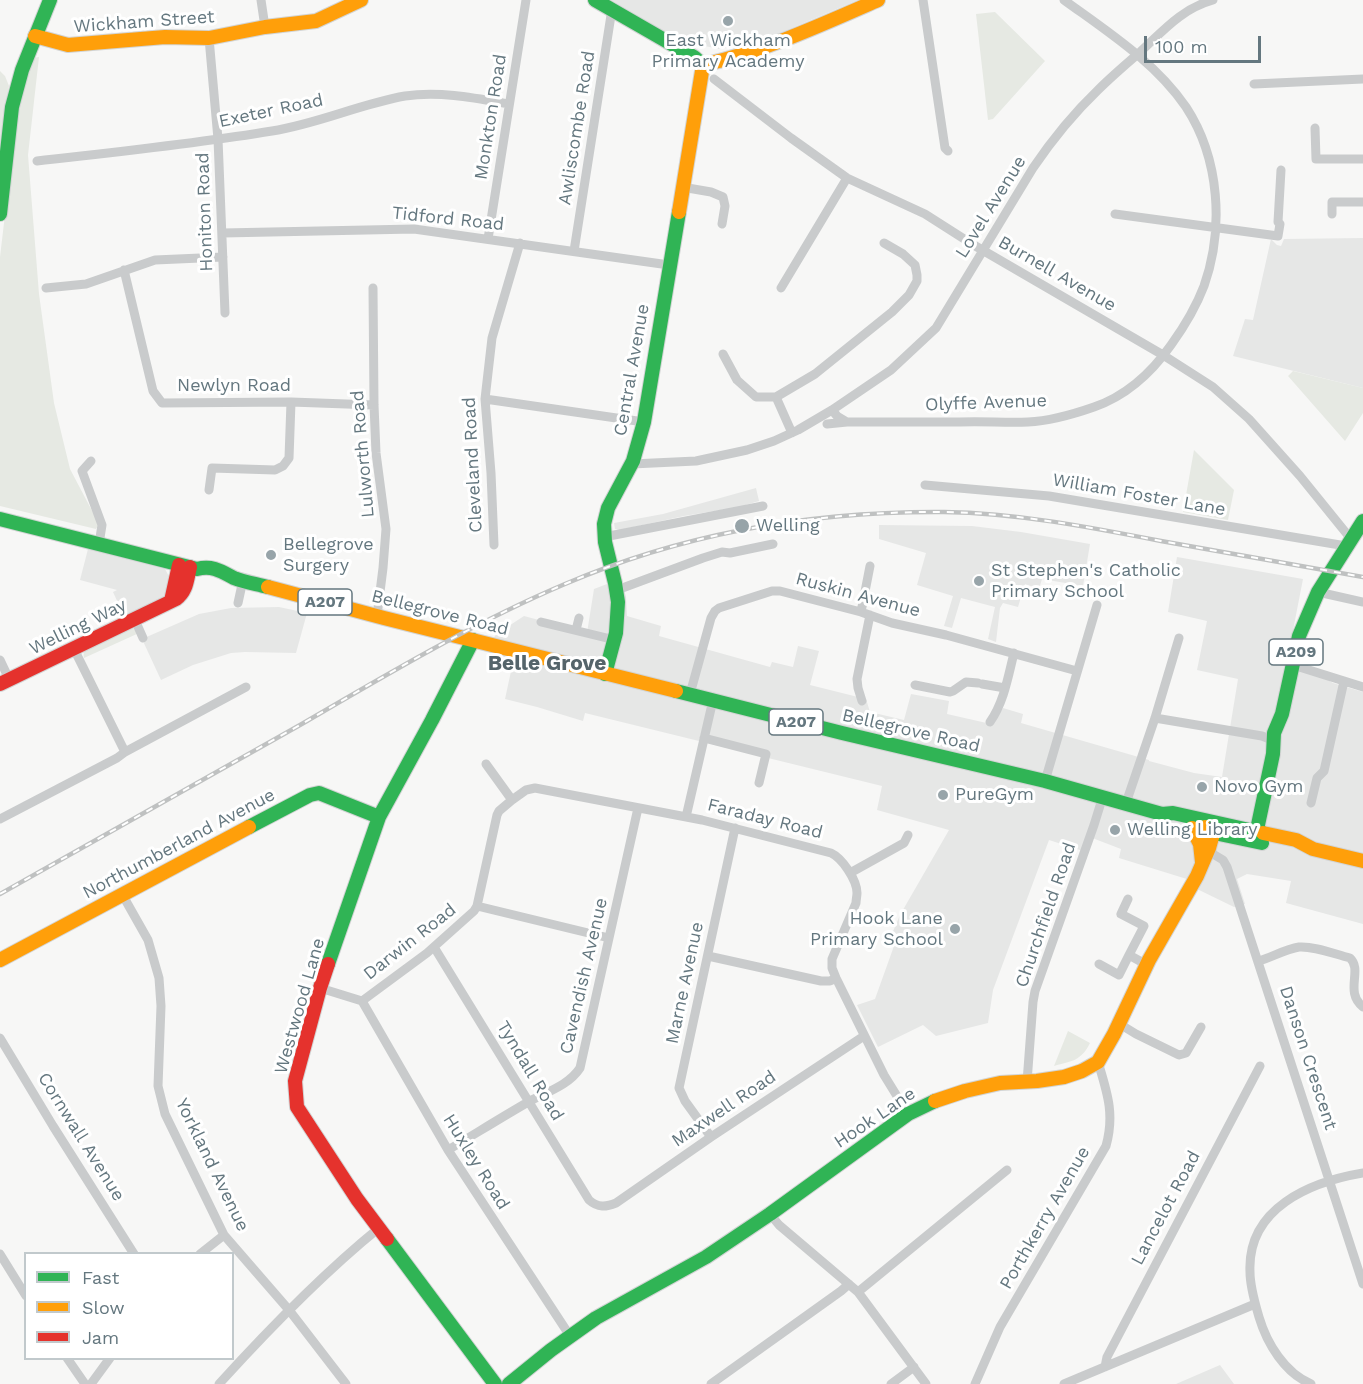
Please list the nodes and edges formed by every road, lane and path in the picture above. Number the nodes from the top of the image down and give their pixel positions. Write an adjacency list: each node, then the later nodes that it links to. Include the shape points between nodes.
1 (50, 0): 12 (street)
2 (261, 0): 11 (street)
3 (361, 0): 11 (street, Wickham Street, via 316,21)
4 (526, 0): 19 (street, Monkton Road)
5 (595, 0): 10 (street)
6 (878, 0): 15 (street, via 764,49)
7 (922, 0): 22 (street)
8 (1065, 0): 14 (street, Olyffe Avenue)
9 (1213, 0): 14 (street, Lovel Avenue, via 1182,13)
10 (612, 9): 15 (street); 39 (street, Awliscombe Road)
11 (265, 27): 13 (street, Wickham Street)
12 (35, 36): 13 (street, Wickham Street, via 68,45 165,37); 29 (street, via 12,107)
13 (208, 38): 21 (street, Honiton Road)
14 (1137, 54): 33 (street, Olyffe Avenue, via 1176,94 1197,127 1212,171); 38 (street, Lovel Avenue, via 1081,107 1044,151)
15 (703, 65): 27 (street, Central Avenue)
16 (714, 79): 26 (street, Burnell Avenue)
17 (1363, 79): 18 (street)
18 (1254, 84)
19 (509, 104): 21 (street, Exeter Road, via 458,96 405,96 275,131); 35 (street, Monkton Road)
20 (1314, 128): 23 (street, via 1316,159)
21 (218, 139): 24 (street, Exeter Road); 34 (street, Honiton Road)
22 (948, 151)
23 (1363, 159)
24 (37, 161)
25 (1281, 170): 33 (street, via 1278,236)
26 (847, 178): 38 (street, Burnell Avenue, via 925,214); 45 (street)
27 (682, 188): 32 (street, via 723,197); 41 (street, Central Avenue)
28 (1363, 202): 31 (street, via 1332,202)
29 (0, 206)
30 (1115, 214): 33 (street)
31 (1332, 214)
32 (722, 224)
33 (1216, 228): 48 (street, Olyffe Avenue, via 1204,286)
34 (223, 233): 35 (street, Tidford Road, via 414,229); 40 (street, Honiton Road)
35 (488, 239): 36 (street, Tidford Road)
36 (520, 243): 39 (street, Tidford Road); 50 (street, Cleveland Road, via 492,338)
37 (884, 243): 49 (street, via 915,265 917,281 909,295 815,374)
38 (982, 250): 48 (street, Burnell Avenue); 53 (street, Lovel Avenue, via 936,328 891,370)
39 (574, 251): 41 (street, Tidford Road)
40 (224, 256): 42 (street, via 155,260); 46 (street, Honiton Road)
41 (669, 265): 54 (street, Central Avenue)
42 (124, 270): 43 (street, via 86,284); 51 (street, Newlyn Road, via 153,391 162,403)
43 (46, 288)
44 (373, 288): 52 (street, Lulworth Road)
45 (781, 288)
46 (225, 313)
47 (723, 354): 49 (street, via 737,380 756,397)
48 (1163, 355): 55 (street, Olyffe Avenue, via 1123,392 1065,416 1030,422); 65 (street, Burnell Avenue, via 1213,387 1249,419 1300,476)
49 (776, 398): 56 (street)
50 (485, 399): 54 (street); 68 (street, Cleveland Road)
51 (291, 402): 52 (street, Newlyn Road); 60 (street, via 289,459 283,466 275,471 212,468)
52 (374, 405): 79 (street, Lulworth Road, via 386,529)
53 (832, 410): 55 (street); 56 (street, Lovel Avenue)
54 (644, 422): 58 (street, Central Avenue)
55 (847, 422): 56 (street, Lovel Avenue)
56 (795, 432): 58 (street, Lovel Avenue, via 720,457)
57 (91, 461): 66 (street, via 82,471 102,525)
58 (632, 464): 64 (street, Central Avenue, via 608,507)
59 (925, 485): 65 (street, William Foster Lane, via 1049,496)
60 (209, 490)
61 (763, 506): 64 (street)
62 (0, 519): 66 (street, Bellegrove Road / A207)
63 (1363, 520): 65 (street, A209)
64 (604, 537): 72 (street, Central Avenue)
65 (1349, 543): 73 (street, A209)
66 (99, 544): 70 (street, Bellegrove Road / A207)
67 (772, 544): 72 (street, via 722,552)
68 (494, 545)
69 (870, 566): 77 (street)
70 (189, 567): 71 (street, Bellegrove Road / A207, via 202,576 225,581); 81 (street, Welling Way, via 172,590 171,601)
71 (239, 579): 75 (street); 79 (street, Bellegrove Road / A207)
72 (617, 590): 87 (street, Central Avenue)
73 (1318, 592): 74 (street); 91 (street, A209, via 1299,636)
74 (1363, 602)
75 (238, 603)
76 (1097, 605): 92 (street)
77 (861, 612): 78 (street, Ruskin Avenue); 100 (street, Ruskin Avenue, via 780,591 719,608 713,614)
78 (870, 615): 89 (street, Ruskin Avenue); 102 (street, via 857,679)
79 (377, 616): 86 (street, Bellegrove Road / A207)
80 (579, 618): 83 (street)
81 (135, 620): 84 (street); 88 (street, Welling Way)
82 (541, 622): 83 (street)
83 (576, 630): 87 (street)
84 (143, 638)
85 (1179, 638): 103 (street)
86 (472, 640): 93 (street, Bellegrove Road / A207); 116 (street, Westwood Lane)
87 (615, 640): 93 (street, Central Avenue)
88 (74, 649): 95 (street, Welling Way); 107 (street)
89 (1014, 653): 92 (street, Ruskin Avenue); 99 (street)
90 (0, 660): 95 (street)
91 (1293, 665): 94 (street); 106 (street, A209, via 1280,743)
92 (1077, 671): 109 (street)
93 (605, 674): 100 (street, Bellegrove Road / A207)
94 (1344, 681): 98 (street); 114 (street, via 1324,771 1317,778)
95 (5, 682)
96 (915, 685): 99 (street, via 950,692 966,682)
97 (246, 687): 107 (street)
98 (1363, 687)
99 (1005, 688): 104 (street)
100 (690, 694): 101 (street, Bellegrove Road / A207)
101 (713, 700): 105 (street); 109 (street, Bellegrove Road / A207)
102 (862, 701)
103 (1155, 718): 106 (street, via 1262,736); 113 (street)
104 (990, 722)
105 (704, 738): 110 (street, via 766,753); 117 (street)
106 (1273, 747): 123 (street, A209)
107 (125, 752): 118 (street)
108 (486, 764): 112 (street)
109 (1045, 781): 111 (street, Bellegrove Road / A207)
110 (759, 783)
111 (1103, 796): 113 (street, Bellegrove Road / A207); 149 (street, Churchfield Road, via 1035,991)
112 (512, 800): 115 (street, via 535,789); 130 (street, Darwin Road, via 497,815)
113 (1126, 803): 119 (street, Bellegrove Road / A207, via 1162,814 1173,813)
114 (1311, 803)
115 (638, 808): 117 (street); 131 (street, Cavendish Avenue)
116 (379, 817): 128 (street, Northumberland Avenue, via 319,793 310,795); 140 (street, Westwood Lane)
117 (686, 817): 120 (street, Faraday Road)
118 (0, 819)
119 (1194, 824): 121 (street); 123 (street, A207); 126 (street)
120 (735, 828): 127 (street, Faraday Road, via 831,853); 134 (street, Marne Avenue)
121 (1213, 834): 123 (street, A207); 124 (street)
122 (908, 835): 127 (street, via 904,843)
123 (1256, 837): 125 (street, A207, via 1296,840 1313,849)
124 (1208, 851): 126 (street); 136 (street, Danson Crescent, via 1227,867)
125 (1363, 861)
126 (1202, 864): 138 (street)
127 (850, 873): 139 (street, via 856,903 832,959)
128 (122, 894): 135 (street, Northumberland Avenue); 160 (street, Yorkland Avenue, via 148,940 159,978 158,1086 165,1113)
129 (1128, 899): 133 (street, via 1121,914 1144,926)
130 (477, 906): 131 (street); 132 (street, Darwin Road)
131 (609, 938): 150 (street, Cavendish Avenue, via 580,1068 569,1080)
132 (434, 947): 141 (street, Darwin Road); 150 (street, Tyndall Road)
133 (1129, 955): 137 (street, via 1119,975); 138 (street)
134 (708, 956): 139 (street, via 821,981); 152 (street, Marne Avenue, via 679,1088)
135 (0, 960)
136 (1259, 961): 142 (street, via 1300,947 1350,958 1356,966 1354,996); 156 (street, Danson Crescent)
137 (1099, 964)
138 (1147, 964): 143 (street)
139 (836, 978): 145 (street)
140 (320, 988): 141 (street, Darwin Road); 159 (street, Westwood Lane, via 295,1081 297,1107)
141 (362, 1001): 153 (street, Huxley Road)
142 (1363, 1007)
143 (1118, 1023): 144 (street, via 1179,1055 1186,1053); 147 (street)
144 (1201, 1027)
145 (864, 1036): 151 (street); 152 (street, Maxwell Road)
146 (0, 1038): 161 (street, Cornwall Avenue)
147 (1098, 1062): 149 (street, Hook Lane, via 1073,1075); 184 (street, Porthkerry Avenue, via 1110,1107 1106,1146 1000,1327)
148 (1260, 1066): 174 (street, Lancelot Road)
149 (1027, 1082): 151 (street, Hook Lane, via 1002,1083 958,1094)
150 (529, 1101): 153 (street, Cavendish Avenue); 157 (street, Tyndall Road, via 589,1200)
151 (908, 1114): 158 (street, Hook Lane)
152 (711, 1137): 157 (street, Maxwell Road, via 616,1203)
153 (448, 1150): 170 (street, Huxley Road)
154 (1007, 1170): 166 (street)
155 (1363, 1173): 156 (street)
156 (1330, 1180): 165 (street, Danson Crescent); 168 (street, via 1282,1203 1256,1235 1250,1272)
157 (602, 1207)
158 (770, 1214): 164 (street); 170 (street, Hook Lane, via 706,1257)
159 (379, 1228): 169 (street); 179 (street, Westwood Lane)
160 (224, 1235): 162 (street); 169 (street, Yorkland Avenue)
161 (133, 1252)
162 (203, 1252)
163 (0, 1254): 167 (street)
164 (849, 1284): 166 (street); 181 (street)
165 (1363, 1284)
166 (858, 1292): 173 (street)
167 (24, 1293)
168 (1255, 1304): 174 (street); 186 (street, via 1273,1349 1293,1374)
169 (289, 1310): 177 (street); 178 (street, Yorkland Avenue)
170 (570, 1336): 180 (street, Hook Lane)
171 (68, 1360): 175 (street)
172 (109, 1360): 176 (street)
173 (914, 1367): 182 (street); 183 (street)
174 (1105, 1367): 185 (street)
175 (85, 1384)
176 (91, 1384)
177 (219, 1384)
178 (346, 1384)
179 (495, 1384)
180 (509, 1384)
181 (711, 1384)
182 (891, 1384)
183 (926, 1384)
184 (975, 1384)
185 (1064, 1384)
186 (1311, 1384)

